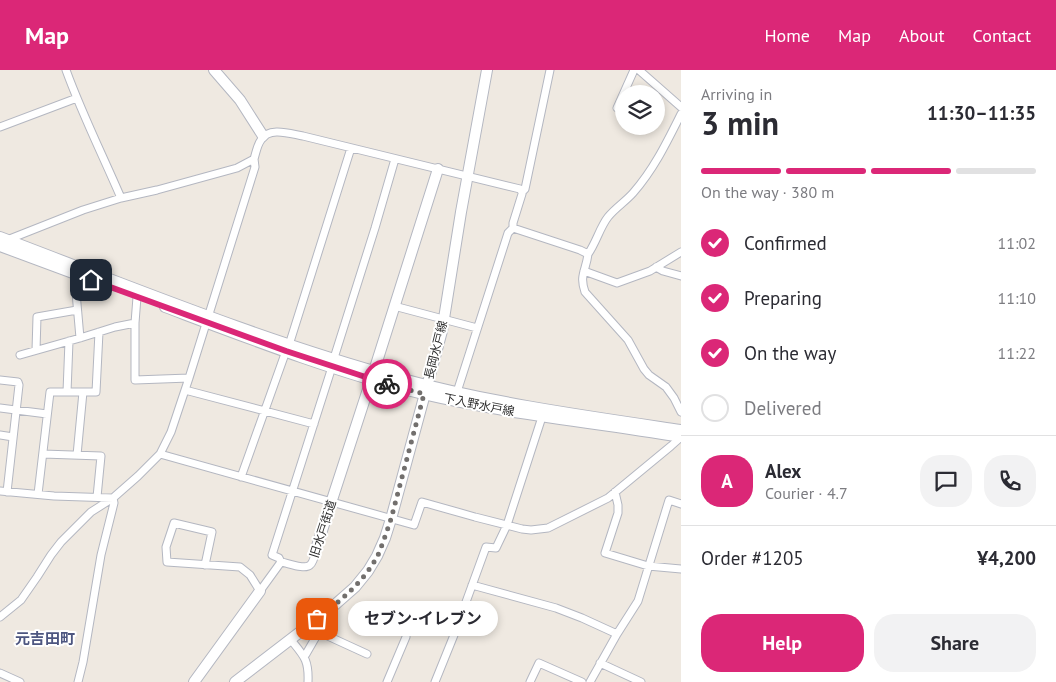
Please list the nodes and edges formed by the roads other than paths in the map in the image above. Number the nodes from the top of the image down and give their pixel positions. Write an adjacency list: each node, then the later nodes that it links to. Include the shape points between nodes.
1 (66, 70): 8 (street)
2 (214, 70): 12 (main road, via 240,100)
3 (487, 70): 17 (main road, 長岡水戸線)
4 (550, 70): 18 (street)
5 (634, 70): 7 (street)
6 (639, 70): 9 (street)
7 (627, 85)
8 (77, 98): 11 (street); 19 (street)
9 (681, 107)
10 (681, 114): 23 (street, via 650,172 606,219)
11 (0, 127)
12 (263, 136): 13 (street, via 275,132); 14 (street)
13 (351, 148): 15 (street); 38 (street)
14 (254, 159): 19 (street, via 237,168); 31 (street, via 255,166)
15 (395, 159): 16 (street); 41 (street)
16 (438, 169): 17 (street); 29 (main road, 旧水戸街道)
17 (468, 176): 18 (street); 32 (main road, 長岡水戸線)
18 (522, 192): 20 (street)
19 (121, 198): 21 (street)
20 (513, 228): 23 (street); 34 (street, via 508,233)
21 (2, 242): 26 (main road, 下入野水戸線); 31 (main road, 下入野水戸線)
22 (681, 252): 24 (street)
23 (588, 254): 25 (street)
24 (656, 267): 25 (street, via 617,283); 27 (street)
25 (584, 271): 53 (street, via 582,283 585,292 628,340 649,375 666,387)
26 (76, 274): 28 (main road, 下入野水戸線); 30 (street)
27 (681, 276)
28 (137, 296): 31 (main road, 下入野水戸線); 33 (street)
29 (394, 306): 32 (street); 42 (main road, 旧水戸街道)
30 (77, 310): 36 (street); 39 (street, via 37,317)
31 (207, 319): 38 (main road, 下入野水戸線); 43 (street)
32 (444, 319): 34 (street); 45 (main road, 長岡水戸線)
33 (136, 324): 35 (street); 43 (street, via 135,380)
34 (477, 328): 49 (street)
35 (99, 332): 36 (street); 48 (street, via 96,392)
36 (80, 338): 37 (street)
37 (68, 342): 39 (street); 47 (street)
38 (287, 348): 41 (main road, 下入野水戸線); 52 (street)
39 (36, 350): 40 (street)
40 (20, 355)
41 (333, 363): 42 (main road, 下入野水戸線); 56 (street)
42 (372, 375): 45 (main road, 下入野水戸線); 71 (main road, 旧水戸街道)
43 (189, 378): 46 (street)
44 (0, 380): 51 (street, via 18,382)
45 (426, 389): 49 (main road, 下入野水戸線); 55 (main road, 下入野水戸線, via 474,405); 73 (main road, 長岡水戸線)
46 (185, 390): 52 (street); 62 (street)
47 (67, 392): 48 (street); 54 (street, via 50,392)
48 (83, 392): 63 (street)
49 (457, 392): 57 (main road, 下入野水戸線, via 545,410)
50 (0, 408): 51 (street)
51 (16, 410): 54 (street); 59 (street)
52 (264, 411): 56 (street); 64 (street)
53 (681, 412)
54 (47, 414): 61 (street)
55 (542, 417): 60 (main road, 下入野水戸線); 74 (street)
56 (314, 424): 66 (street)
57 (681, 430)
58 (0, 435): 59 (street)
59 (13, 437): 65 (street)
60 (681, 437): 67 (street)
61 (43, 454): 63 (street); 68 (street)
62 (160, 454): 64 (street); 70 (street)
63 (77, 455): 69 (street, via 102,456)
64 (241, 477): 66 (street)
65 (4, 491): 68 (street)
66 (292, 491): 71 (street); 76 (street, via 272,555)
67 (615, 492): 74 (street, via 548,528 531,530); 78 (street, via 618,513 605,553)
68 (38, 494): 69 (street)
69 (97, 497): 70 (street)
70 (113, 498): 83 (street, via 92,512 61,542 21,600); 93 (street)
71 (332, 502): 73 (street); 75 (main road, 旧水戸街道)
72 (681, 504): 78 (street, via 668,500)
73 (391, 519): 74 (street, via 414,525 422,502); 82 (main road, 長岡水戸線, via 368,571)
74 (507, 526): 80 (street, via 496,548 486,547)
75 (316, 549): 76 (street, 旧水戸街道, via 310,566)
76 (281, 562): 81 (street)
77 (205, 565): 77 (street, via 168,562 166,547 174,523 212,532); 81 (street, via 240,567 250,575)
78 (648, 566): 79 (street); 85 (street, via 638,601)
79 (681, 569)
80 (472, 585): 85 (street, via 556,608); 98 (street)
81 (260, 591): 94 (main road)
82 (330, 609): 84 (street); 87 (main road, 長岡水戸線)
83 (0, 618)
84 (319, 632): 88 (street); 89 (street)
85 (616, 634): 90 (street)
86 (406, 637): 97 (street)
87 (291, 640): 89 (street); 95 (main road, 長岡水戸線)
88 (367, 654)
89 (304, 656): 96 (street)
90 (600, 663): 101 (street); 102 (street)
91 (0, 673): 92 (street)
92 (20, 682)
93 (78, 682)
94 (194, 682)
95 (235, 682)
96 (308, 682)
97 (387, 682)
98 (435, 682)
99 (530, 682): 100 (street, via 540,664)
100 (582, 682)
101 (590, 682)
102 (642, 682)

